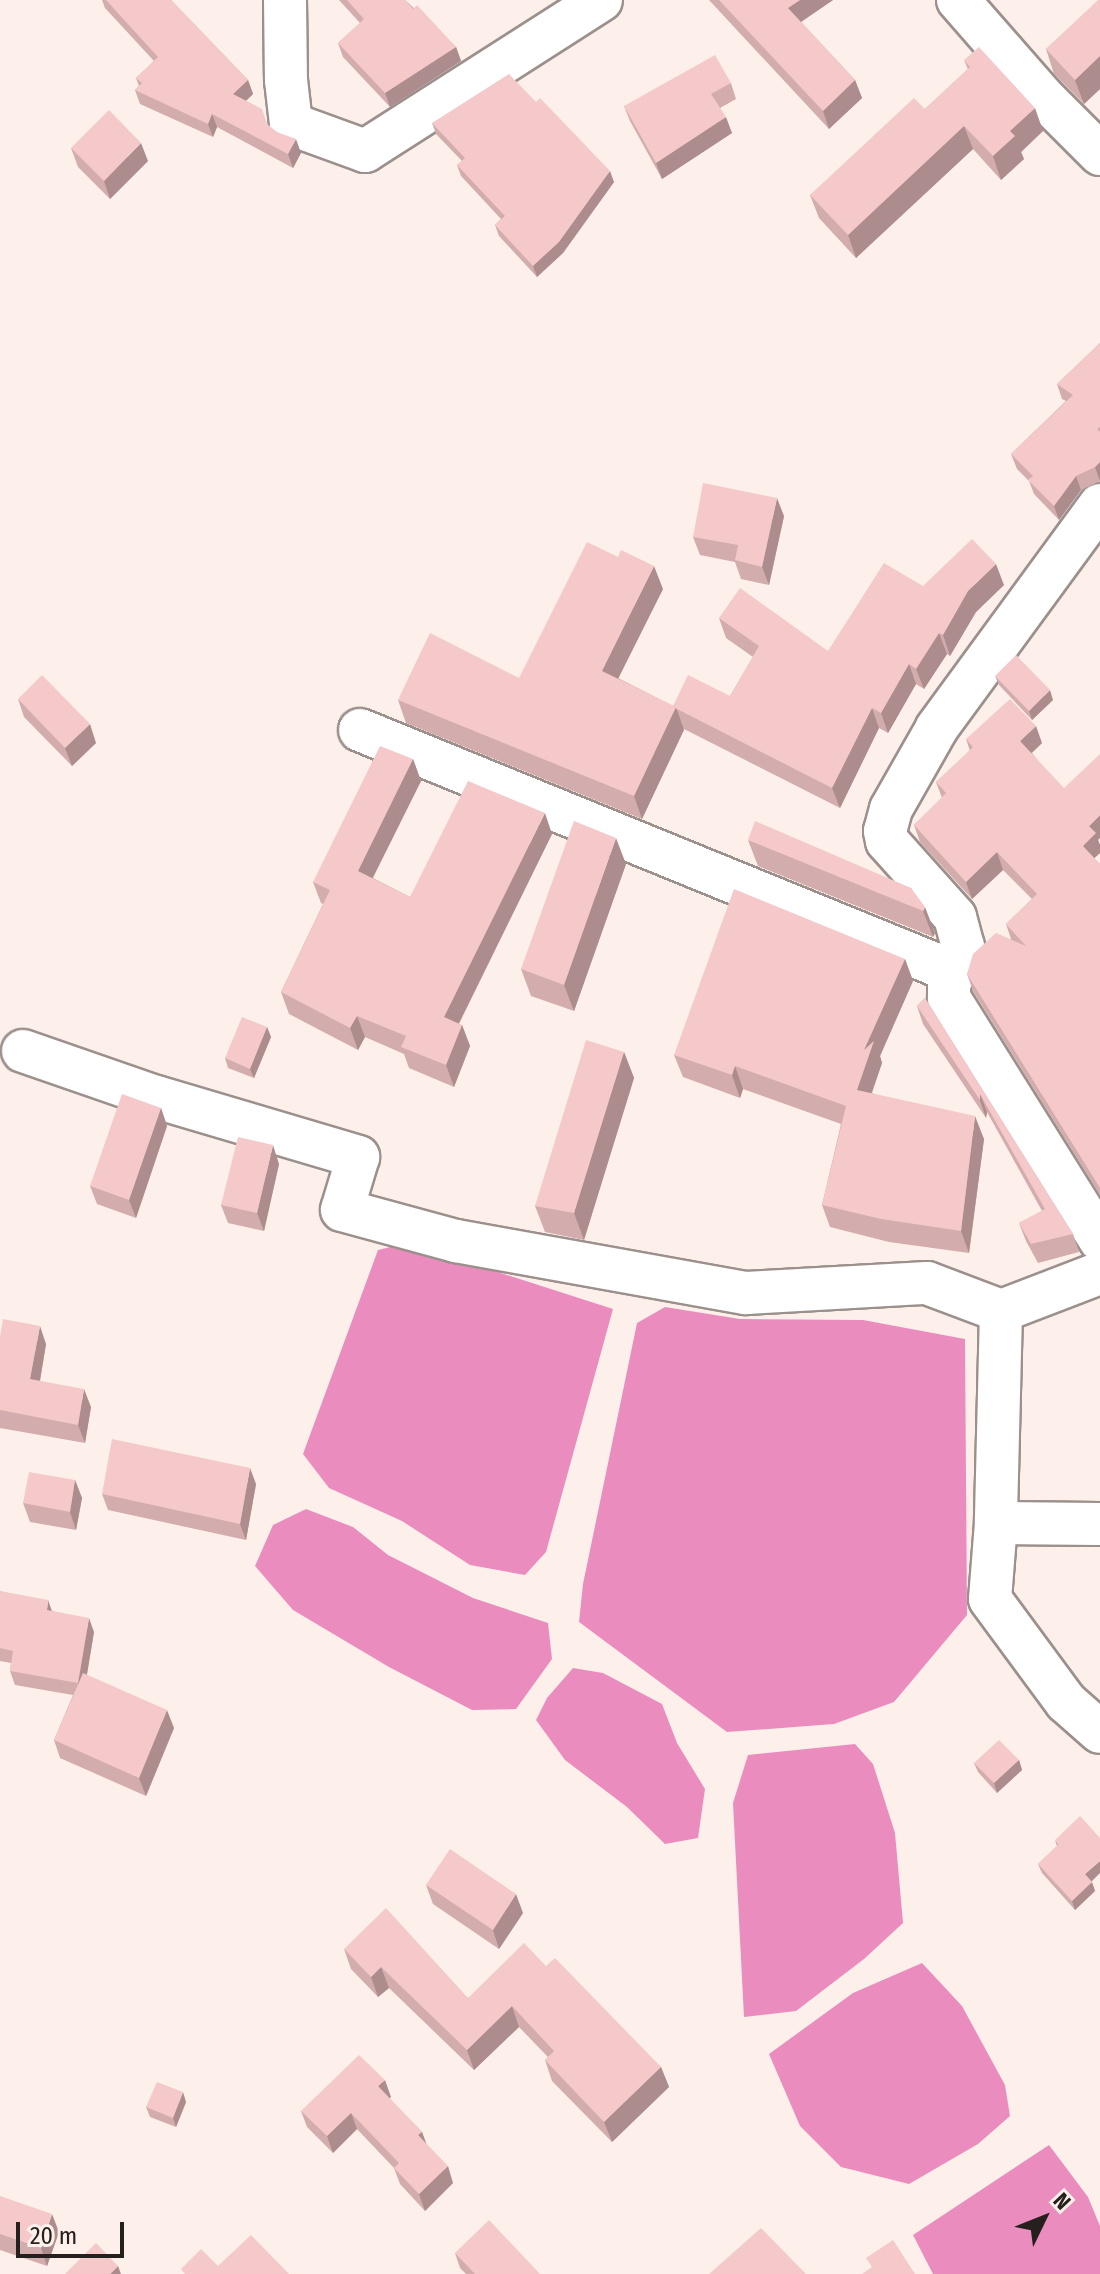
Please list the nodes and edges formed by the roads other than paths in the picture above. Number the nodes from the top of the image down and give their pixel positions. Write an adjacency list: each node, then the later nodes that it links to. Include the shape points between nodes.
1 (285, 0): 2 (street, via 291,124 365,151)
2 (601, 0)
3 (958, 0): 4 (street)
4 (1100, 154)
5 (1100, 505): 7 (street, via 937,728 886,821 887,841 955,917 963,946)
6 (360, 730): 7 (street)
7 (954, 972): 9 (street, via 949,998)
8 (23, 1051): 11 (street, via 358,1157 342,1210 456,1241 746,1293 927,1283)
9 (1100, 1240)
10 (1100, 1273): 11 (street)
11 (1001, 1311): 12 (street)
12 (996, 1523): 13 (street); 14 (street, via 990,1599 1066,1702)
13 (1100, 1524)
14 (1100, 1732)

